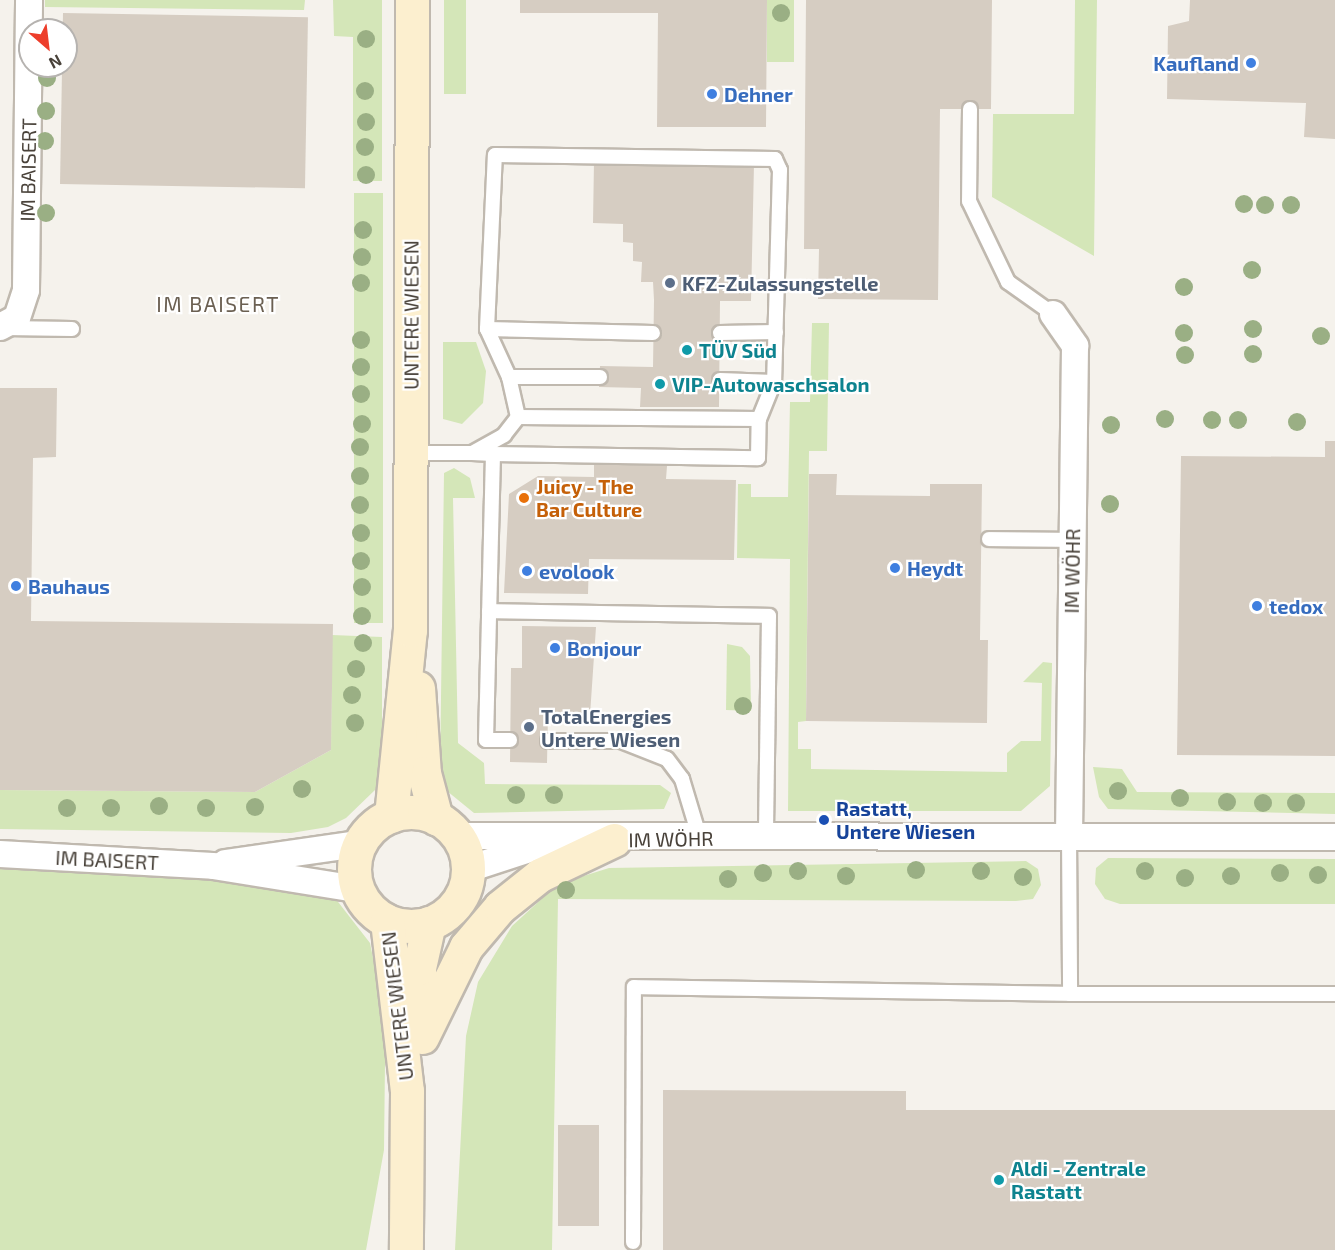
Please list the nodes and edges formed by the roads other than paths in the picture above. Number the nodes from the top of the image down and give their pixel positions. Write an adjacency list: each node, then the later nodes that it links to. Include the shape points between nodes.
1 (29, 0): 5 (street, IM BAISERT, via 26,290 17,318)
2 (412, 0): 17 (street, UNTERE WIESEN)
3 (970, 109): 4 (lane, via 969,201 1008,282)
4 (1053, 314): 21 (street, IM WÖHR, via 1075,346)
5 (0, 328): 6 (lane)
6 (72, 329)
7 (487, 329): 8 (lane, via 495,155 763,155 775,159 780,170); 9 (lane); 11 (lane)
8 (776, 332): 10 (lane); 14 (lane)
9 (654, 333)
10 (720, 333)
11 (509, 377): 12 (lane); 15 (lane)
12 (600, 377)
13 (720, 381): 14 (lane)
14 (774, 382): 16 (lane)
15 (518, 417): 16 (lane); 18 (lane, via 504,435)
16 (759, 419): 19 (lane, via 758,458)
17 (411, 453): 18 (lane); 23 (street, UNTERE WIESEN)
18 (472, 453): 19 (lane)
19 (492, 453): 22 (lane)
20 (989, 539): 21 (lane)
21 (1072, 540): 28 (street, IM WÖHR)
22 (489, 611): 24 (lane, via 486,740); 32 (lane, via 769,616)
23 (410, 630): 26 (street, UNTERE WIESEN); 27 (street, UNTERE WIESEN, via 424,773)
24 (510, 740)
25 (548, 741): 31 (lane, via 621,741 667,759 682,779)
26 (391, 816): 27 (street, via 414,812); 34 (street)
27 (446, 827): 30 (street, IM WÖHR); 37 (street, UNTERE WIESEN)
28 (1069, 835): 29 (street, IM WÖHR); 32 (street, IM WÖHR); 41 (lane)
29 (1335, 837)
30 (560, 839): 33 (street, IM WÖHR); 37 (street, IM WÖHR)
31 (700, 839): 32 (street, IM WÖHR); 33 (street, IM WÖHR)
32 (766, 839)
33 (614, 840): 43 (street, via 540,875 500,907 466,947)
34 (359, 844): 36 (street, IM BAISERT); 38 (street, via 354,866)
35 (4, 852): 36 (street, IM BAISERT)
36 (213, 866): 38 (street, IM BAISERT)
37 (468, 869): 40 (street, via 460,896)
38 (357, 889): 39 (street, UNTERE WIESEN)
39 (387, 921): 40 (street, UNTERE WIESEN); 44 (street, UNTERE WIESEN)
40 (429, 923): 43 (street, UNTERE WIESEN, via 419,968)
41 (1070, 994): 42 (lane); 45 (lane, via 634,987)
42 (1335, 994)
43 (422, 1037): 44 (street, UNTERE WIESEN)
44 (407, 1092): 46 (street, UNTERE WIESEN)
45 (633, 1242)
46 (406, 1250)

